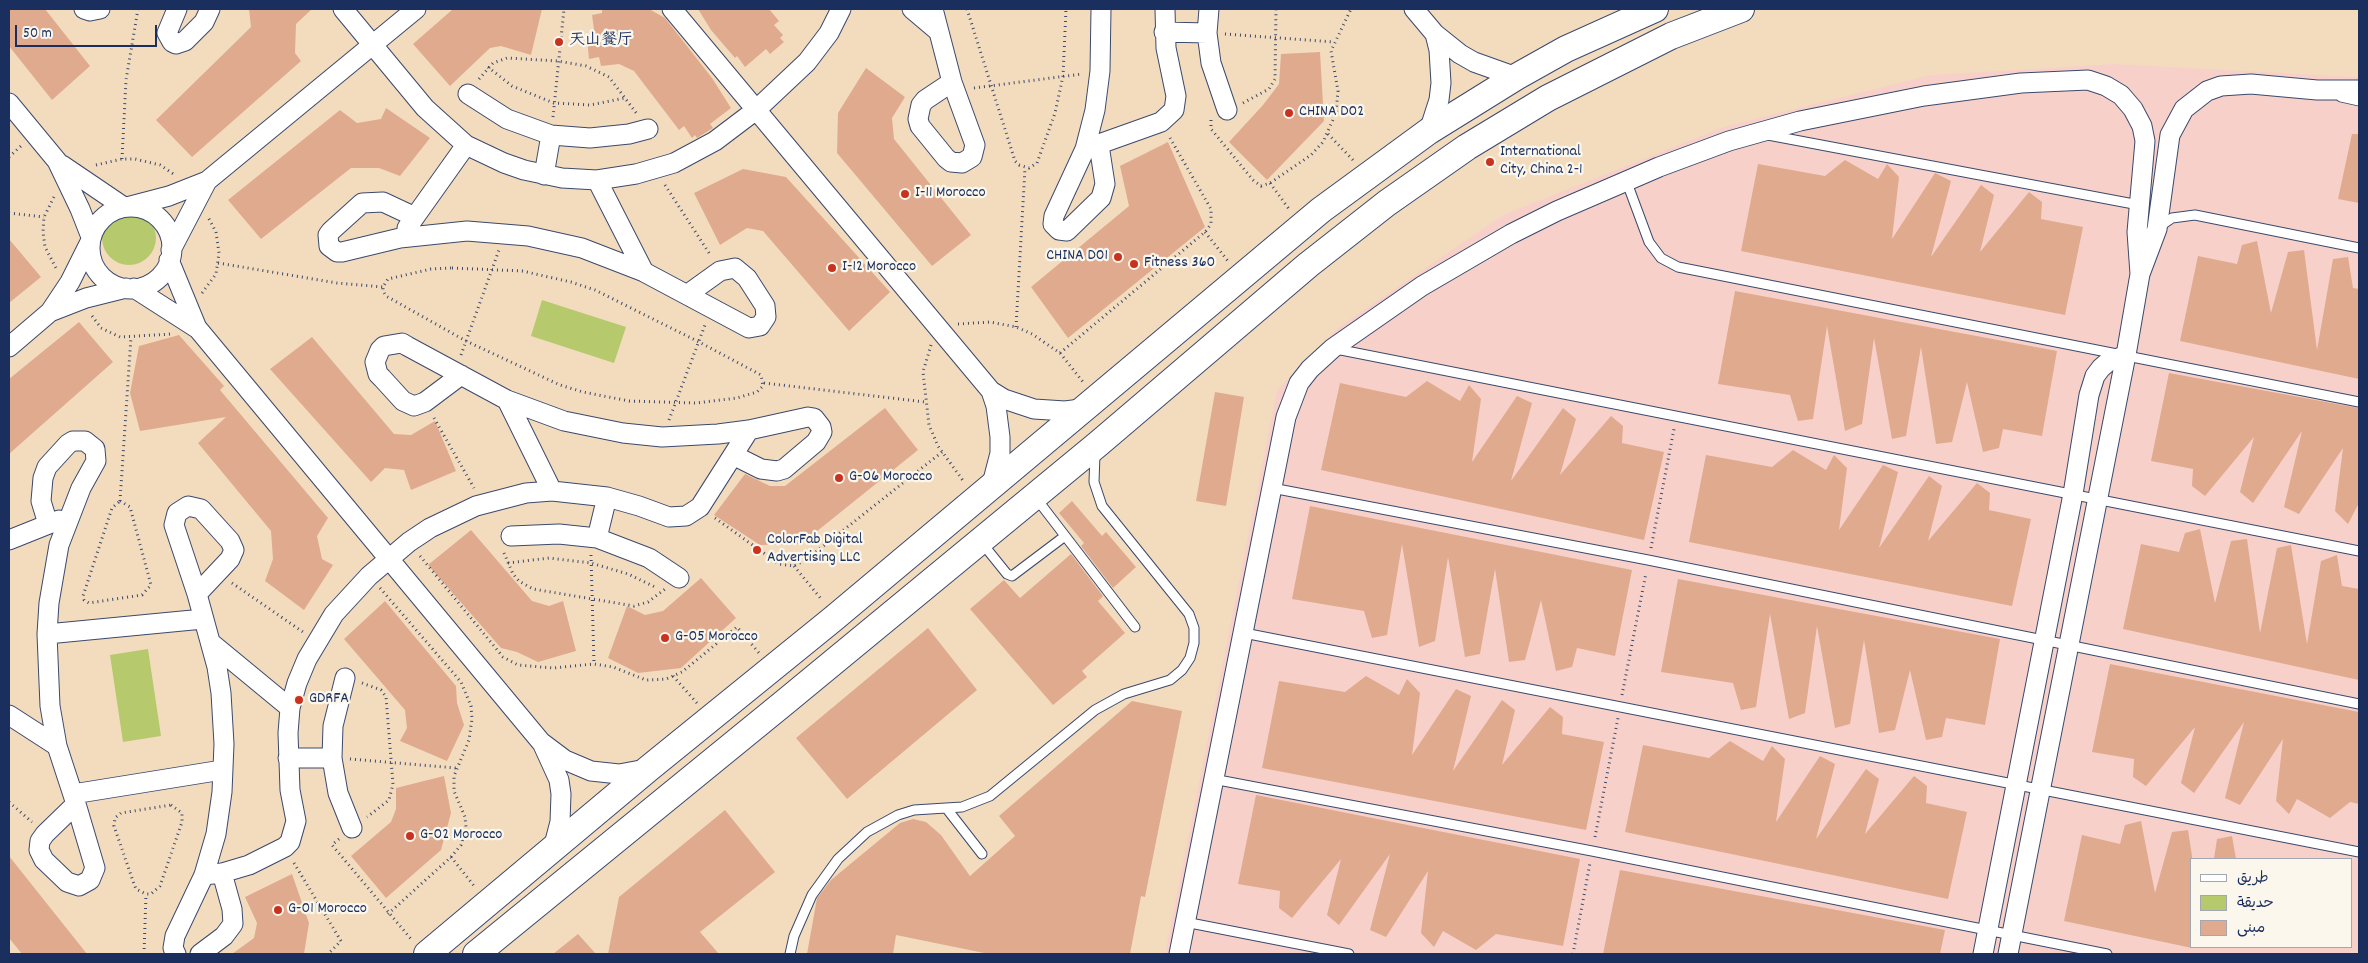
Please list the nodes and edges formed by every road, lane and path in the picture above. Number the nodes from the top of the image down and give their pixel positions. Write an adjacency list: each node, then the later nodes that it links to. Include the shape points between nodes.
1 (84, 9): 2 (street)
2 (100, 9)
3 (138, 9): 54 (path, via 126,80)
4 (178, 9): 5 (street, via 167,33 176,44 204,22)
5 (210, 9)
6 (343, 9): 30 (street)
7 (416, 9): 30 (street)
8 (564, 9): 31 (path)
9 (672, 9): 45 (street)
10 (841, 9): 45 (street, via 807,62)
11 (912, 9): 24 (street)
12 (933, 9): 24 (street)
13 (967, 9): 37 (path)
14 (1066, 9): 34 (path)
15 (1102, 9): 33 (street)
16 (1165, 9): 25 (street)
17 (1209, 9): 26 (street)
18 (1276, 9): 28 (path)
19 (1351, 9): 29 (path)
20 (1414, 9): 27 (street)
21 (1655, 9): 35 (street, via 1566,49)
22 (1741, 9): 23 (street)
23 (1718, 14): 112 (street, via 1548,98 1444,163 1308,265)
24 (938, 31): 36 (street)
25 (1164, 32): 26 (street); 47 (street, via 1176,103 1171,116)
26 (1207, 33): 28 (path); 46 (street, via 1215,79)
27 (1434, 34): 35 (street, via 1474,62); 49 (street, via 1439,50 1441,83)
28 (1275, 38): 29 (path); 46 (path, via 1273,84)
29 (1334, 42): 51 (path, via 1331,57 1337,102)
30 (372, 45): 53 (street, via 425,108); 63 (street)
31 (558, 61): 32 (path, via 507,58); 41 (path, via 602,72); 42 (path)
32 (488, 68): 40 (path); 42 (path, via 512,86)
33 (1100, 71): 34 (path); 47 (street, via 1092,147)
34 (1063, 76): 37 (path); 55 (path, via 1055,112 1037,163)
35 (1516, 77): 49 (street)
36 (954, 86): 37 (path)
37 (991, 86): 55 (path, via 1015,161)
38 (2317, 90): 39 (street); 43 (lane); 70 (street, via 2236,83 2207,91 2195,99 2184,109 2170,135)
39 (2359, 90)
40 (468, 94): 52 (street, via 507,118)
41 (625, 98): 42 (path, via 590,105); 48 (path)
42 (554, 102): 52 (path)
43 (2359, 102)
44 (9, 104): 59 (street)
45 (756, 110): 56 (street, via 692,155); 102 (street)
46 (1228, 110): 62 (path, via 1212,119 1211,129 1256,184)
47 (1161, 122): 71 (path, via 1211,209 1211,224)
48 (648, 129): 52 (street, via 590,138)
49 (1429, 132): 57 (street)
50 (1756, 133): 61 (street); 64 (lane); 64 (street, via 1836,113 1963,90 2031,82 2088,80 2121,96 2134,109 2142,126 2145,150)
51 (1328, 134): 57 (path); 62 (path, via 1311,155)
52 (551, 135): 58 (street)
53 (466, 145): 58 (street, via 504,163); 68 (street)
54 (122, 159): 59 (path, via 98,164); 63 (path, via 160,165 171,171)
55 (1024, 168): 91 (path)
56 (655, 169): 60 (street); 79 (path)
57 (1368, 174): 69 (street)
58 (544, 175): 60 (street)
59 (71, 179): 65 (street); 67 (path, via 55,196); 74 (street)
60 (597, 180): 80 (street)
61 (1626, 180): 97 (street, via 1549,214 1466,259); 99 (lane, via 1649,242 1661,258 1678,267)
62 (1270, 184): 69 (path)
63 (192, 195): 65 (street); 76 (street); 77 (path, via 216,232)
64 (2139, 205): 81 (street)
65 (126, 207): 74 (street, via 100,220); 76 (street, via 144,209 159,218 169,233)
66 (9, 213): 67 (path)
67 (44, 217): 83 (path, via 45,246 59,272)
68 (415, 217): 73 (street); 73 (street, via 383,202 369,201 356,207 331,231 327,240 332,250 342,252)
69 (1302, 226): 82 (street)
70 (2157, 229): 75 (lane, via 2172,218 2195,215); 81 (street)
71 (1205, 232): 82 (path); 98 (path)
72 (506, 233): 73 (street, via 468,231); 78 (path); 80 (street, via 582,248)
73 (400, 238)
74 (90, 240): 83 (street); 85 (street, via 96,270 106,281)
75 (2359, 248)
76 (170, 255): 85 (street, via 156,280); 88 (street)
77 (218, 263): 84 (path, via 336,283); 88 (path, via 211,284 204,292)
78 (493, 268): 84 (path, via 430,269 388,278); 94 (path); 95 (path, via 547,275 595,290)
79 (720, 271): 86 (street); 89 (street, via 735,268 744,274 764,306 766,317 760,326 749,328)
80 (644, 272): 86 (street)
81 (2140, 274): 99 (street)
82 (1240, 277): 108 (street)
83 (70, 282): 90 (street)
84 (383, 287): 94 (path, via 386,296)
85 (130, 288): 87 (street); 92 (street)
86 (688, 294): 89 (street)
87 (86, 298): 90 (street); 93 (path, via 93,319 101,328 120,337)
88 (185, 302): 92 (street)
89 (712, 307): 95 (path)
90 (50, 312): 96 (street)
91 (1016, 327)
92 (200, 331): 93 (path); 134 (street)
93 (131, 337): 122 (path)
94 (466, 341): 100 (path); 107 (path, via 583,392 629,401)
95 (699, 342): 101 (path, via 761,375); 107 (path)
96 (9, 347)
97 (1333, 348): 109 (lane); 116 (street, via 1310,368 1291,400)
98 (1060, 353)
99 (2126, 355): 106 (lane); 118 (street, via 2101,368 2092,385); 121 (street)
100 (458, 373): 103 (street); 104 (street); 104 (street, via 402,343 390,344 380,350 375,368 382,378 408,404)
101 (764, 383): 105 (path); 107 (path, via 757,392 737,398)
102 (991, 391): 108 (street, via 1034,409); 115 (street, via 1000,437)
103 (507, 400): 111 (street, via 535,412 593,428); 117 (street)
104 (425, 402): 123 (path)
105 (925, 402)
106 (2359, 402)
107 (675, 403): 111 (path)
108 (1081, 409): 115 (street)
109 (1676, 416): 118 (lane); 135 (path)
110 (749, 430): 111 (street); 114 (street); 114 (street, via 808,417 818,422 822,432 816,442 791,464 777,471 761,470)
111 (662, 437)
112 (1098, 444): 119 (street); 177 (lane, via 1093,469 1102,506 1189,614 1194,628 1190,658 1170,680 1124,694 1095,710 990,796)
113 (942, 452): 138 (path)
114 (734, 455): 124 (street)
115 (992, 484): 146 (street)
116 (1272, 488): 135 (lane); 148 (street)
117 (552, 490): 120 (street); 123 (street)
118 (2073, 494): 121 (lane); 151 (street)
119 (1034, 496): 128 (lane); 131 (street)
120 (607, 497): 124 (street, via 669,517 686,516); 129 (street)
121 (2097, 500): 133 (lane); 153 (street)
122 (120, 501): 122 (path, via 130,507 151,585 142,594 88,603 83,596 112,508)
123 (483, 504): 132 (street, via 445,520)
124 (700, 508): 138 (path, via 779,564)
125 (68, 516): 126 (street); 126 (street, via 96,462 95,449 85,441 73,440 68,444 47,467 42,478 41,502); 149 (street, via 53,574)
126 (48, 524): 130 (street)
127 (511, 536): 129 (street, via 559,534); 136 (path, via 497,538)
128 (1065, 536): 131 (lane, via 1012,576); 147 (lane)
129 (594, 538): 137 (path); 141 (street, via 648,558)
130 (9, 540)
131 (980, 541): 158 (street)
132 (409, 542): 134 (street); 154 (path, via 503,657 525,667)
133 (2359, 551)
134 (389, 559): 140 (street); 164 (street)
135 (1648, 560): 151 (lane); 160 (path)
136 (508, 563): 137 (path, via 549,558); 144 (path, via 519,581 533,589)
137 (591, 563): 142 (path, via 628,574); 144 (path)
138 (794, 566): 146 (path, via 814,588)
139 (217, 573): 143 (street); 143 (street, via 233,555 233,545 200,510 182,508 174,518 174,525); 150 (path)
140 (369, 576): 150 (street, via 334,614); 169 (path, via 454,672 467,693 472,730)
141 (679, 578): 142 (path)
142 (662, 591): 144 (path, via 641,605)
143 (197, 594): 145 (street)
144 (592, 600): 154 (path)
145 (203, 619): 149 (street); 152 (street)
146 (833, 619): 155 (street); 158 (street, via 808,652 772,685 774,700)
147 (1135, 627)
148 (1244, 633): 160 (lane); 172 (street)
149 (47, 634): 165 (street, via 50,706)
150 (316, 641): 161 (street, via 297,683)
151 (2044, 641): 153 (lane); 173 (street)
152 (210, 642): 161 (street); 171 (street, via 221,693)
153 (2068, 646): 159 (lane); 174 (street)
154 (594, 664): 156 (path, via 613,667 646,680)
155 (771, 669): 156 (path, via 737,627); 163 (street)
156 (673, 676): 163 (path)
157 (345, 678): 167 (street, via 334,718); 168 (path, via 376,687 386,697)
158 (785, 702): 198 (street)
159 (2359, 704)
160 (1620, 707): 173 (lane); 182 (path)
161 (290, 708): 166 (street)
162 (9, 715): 165 (street)
163 (710, 718): 170 (street)
164 (541, 742): 170 (street, via 565,760 590,771 619,774); 181 (street, via 559,780 561,794 560,822)
165 (58, 746): 175 (street)
166 (288, 758): 167 (street); 180 (street, via 295,828)
167 (332, 758): 168 (path); 178 (street, via 338,793)
168 (390, 762): 169 (path); 178 (path, via 392,795)
169 (456, 768): 185 (path, via 454,792 462,807 466,827 461,845)
170 (648, 769): 181 (street)
171 (222, 770): 175 (street); 186 (street)
172 (1213, 779): 182 (lane); 190 (street)
173 (2017, 785): 174 (lane); 191 (street)
174 (2040, 790): 183 (lane); 192 (street)
175 (75, 799): 179 (street); 179 (street, via 95,868 90,880 73,885 44,860 39,845)
176 (9, 802): 179 (path)
177 (947, 809): 184 (lane); 199 (lane, via 914,810 867,832 838,859 816,889 802,915)
178 (352, 828): 189 (path, via 332,845)
179 (45, 834)
180 (285, 847): 186 (street, via 249,866); 197 (path, via 341,941)
181 (553, 849): 188 (street)
182 (1592, 850): 191 (lane); 202 (path)
183 (2359, 852)
184 (982, 854)
185 (451, 858): 188 (path); 189 (path)
186 (213, 874): 195 (street, via 175,936 173,948); 196 (street, via 232,910 233,924 224,936)
187 (146, 894): 187 (path, via 136,889 114,826 115,818 121,813 176,806 182,813 182,822 160,886 152,894); 194 (path)
188 (488, 903): 193 (street)
189 (388, 914): 193 (path)
190 (1185, 922): 200 (street); 201 (lane)
191 (1988, 931): 192 (lane); 203 (street)
192 (2011, 935): 204 (street); 205 (lane)
193 (419, 948)
194 (144, 954)
195 (176, 954)
196 (200, 954)
197 (328, 954)
198 (476, 954)
199 (790, 954)
200 (1179, 954)
201 (1349, 954)
202 (1573, 954)
203 (1983, 954)
204 (2008, 954)
205 (2107, 954)

